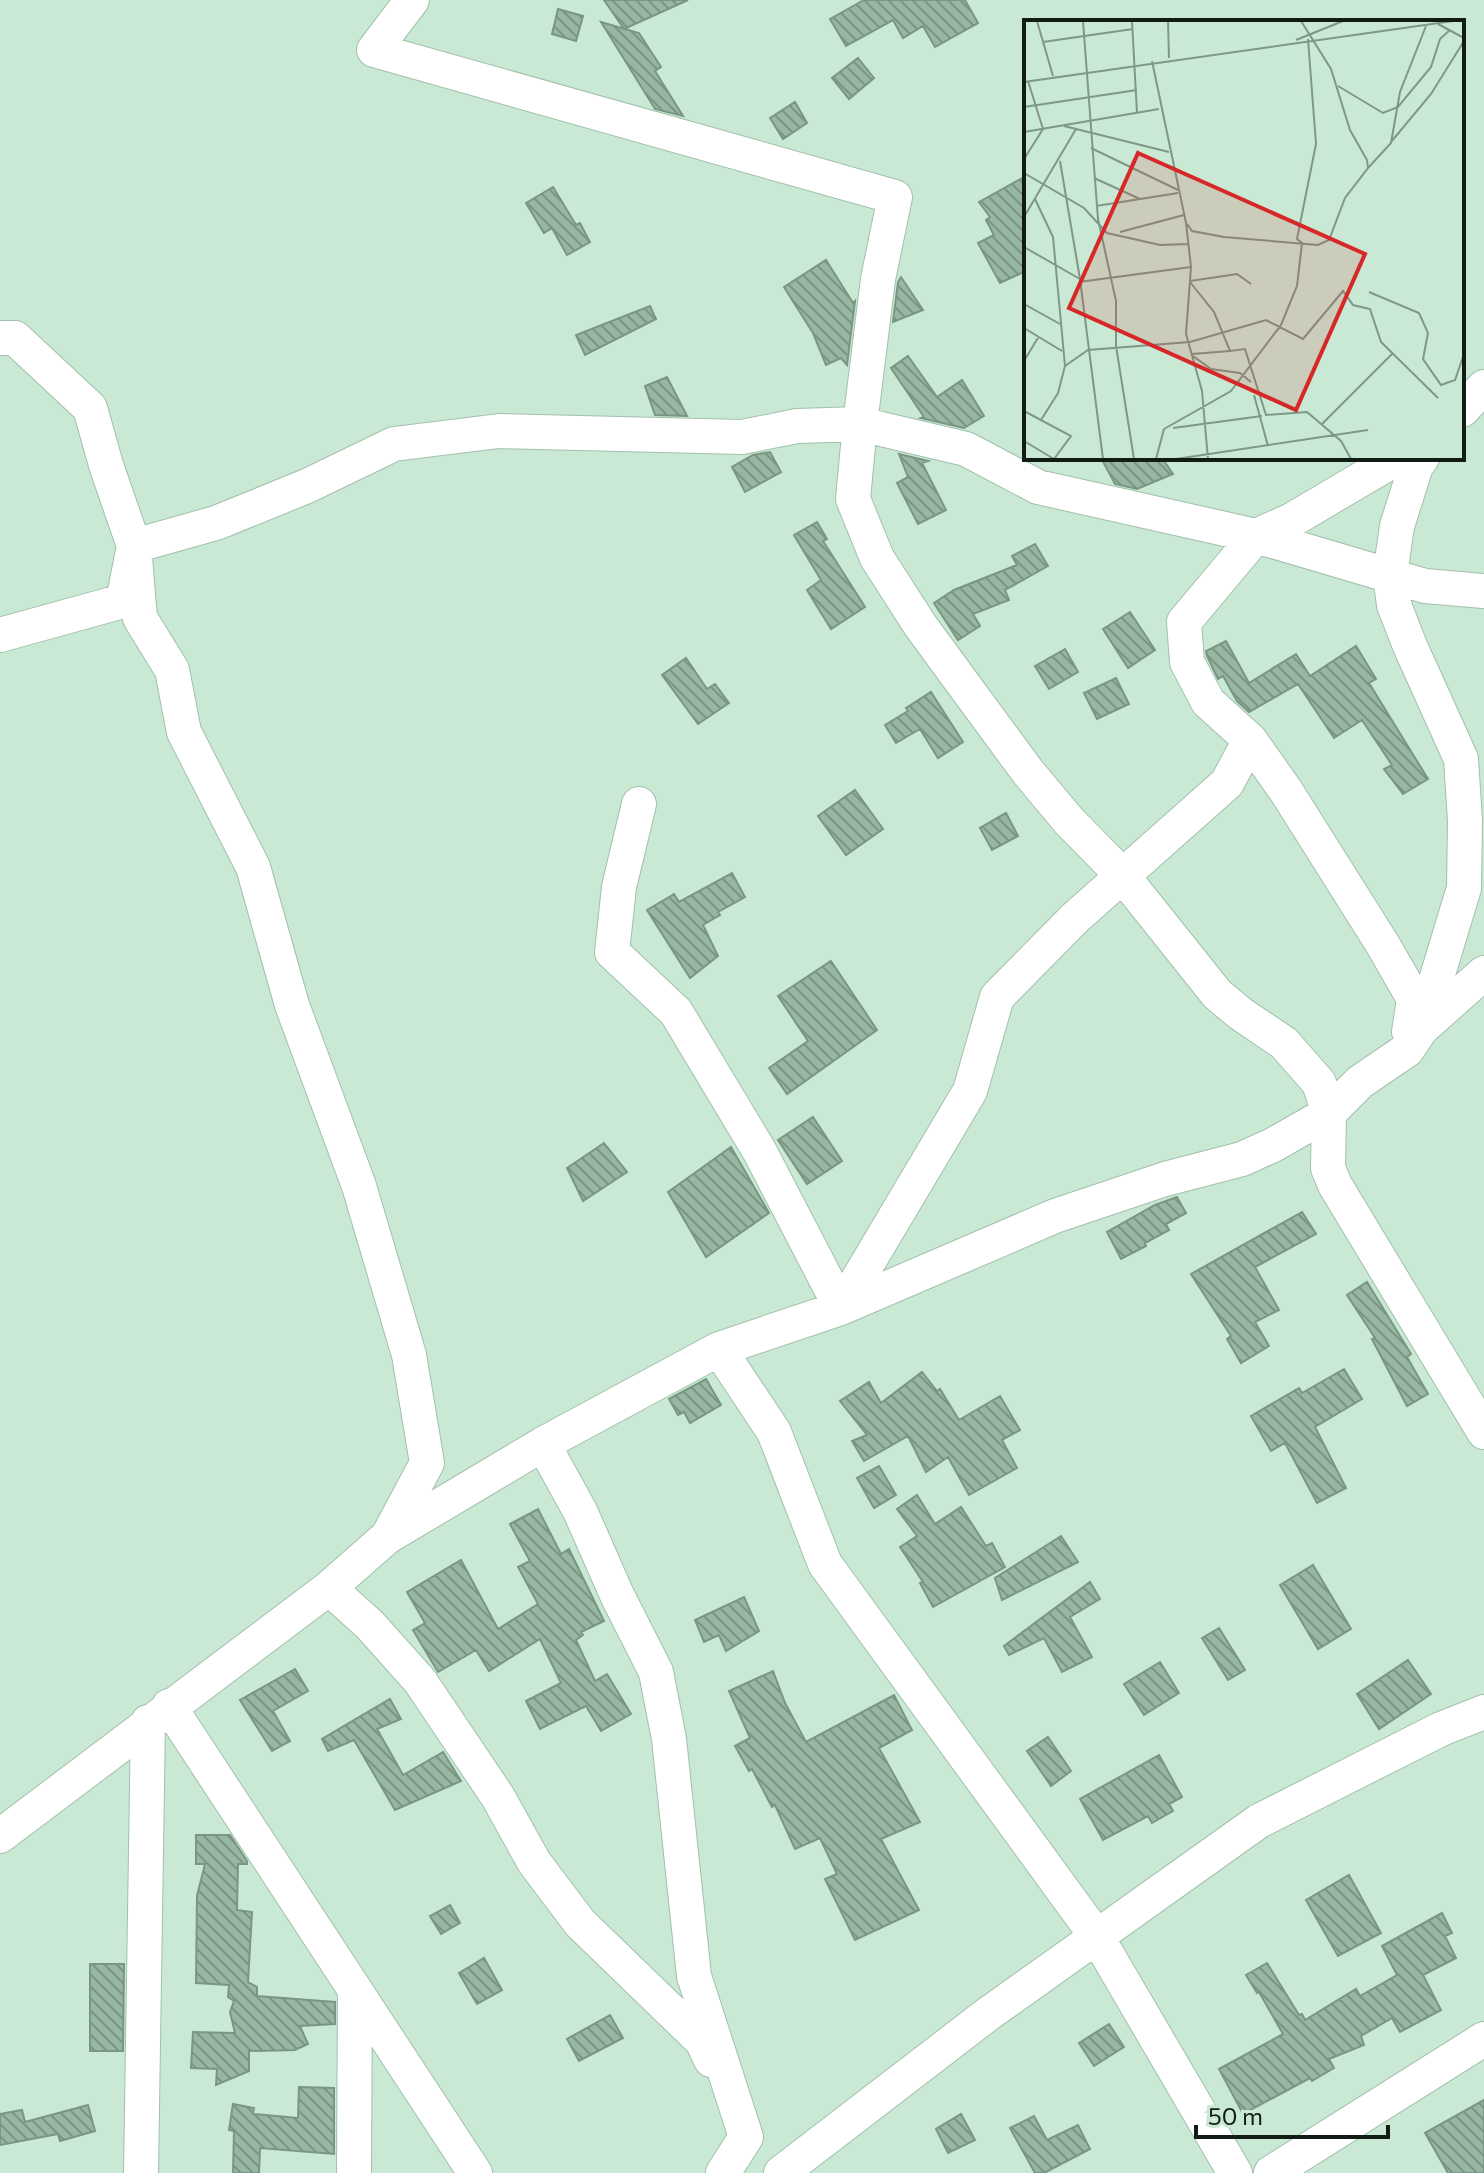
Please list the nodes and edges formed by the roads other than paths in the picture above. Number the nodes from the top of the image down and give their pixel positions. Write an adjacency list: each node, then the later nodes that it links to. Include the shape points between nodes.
1 (412, 0): 7 (street, via 374,50 895,197 878,279)
2 (0, 338): 11 (street, via 15,338 90,408)
3 (1484, 387): 4 (street)
4 (1464, 408)
5 (1484, 408): 6 (street)
6 (1464, 418)
7 (860, 424): 10 (street, via 966,449 1038,487); 11 (street, via 797,426 742,437 499,431 394,444 216,523); 17 (street, via 853,499 877,558 1028,772)
8 (1394, 460): 10 (street)
9 (1420, 460): 12 (street, via 1397,526)
10 (1256, 536): 12 (street); 15 (street, via 1184,622 1187,662 1208,702)
11 (134, 546): 14 (street, via 123,601); 25 (street, via 140,618 172,670 184,732 253,867 292,1005 359,1186 409,1355 427,1463)
12 (1390, 575): 13 (street, via 1425,586); 19 (street, via 1394,605 1461,759 1465,821 1464,888 1434,987)
13 (1484, 591)
14 (0, 635)
15 (1250, 740): 17 (street, via 1227,783); 19 (street, via 1414,999)
16 (639, 804): 21 (street, via 619,887 612,952 676,1012 760,1152)
17 (1122, 875): 20 (street, via 1217,994 1293,1053 1319,1083); 21 (street, via 997,997 970,1091)
18 (1484, 973): 19 (street, via 1421,1029)
19 (1407, 1050): 20 (street, via 1360,1082)
20 (1329, 1113): 21 (street, via 1242,1159 1055,1216); 23 (street, via 1328,1168 1335,1185)
21 (841, 1308): 22 (street)
22 (719, 1349): 24 (street); 30 (street, via 774,1432 825,1564)
23 (1484, 1432)
24 (543, 1444): 25 (street); 33 (street, via 656,1672 669,1739 694,1976)
25 (387, 1537): 26 (street)
26 (329, 1588): 28 (street); 33 (street, via 420,1681 498,1797 534,1862 580,1923 702,2041)
27 (1484, 1712): 30 (street, via 1259,1821)
28 (159, 1714): 29 (street); 31 (street); 34 (street)
29 (0, 1836)
30 (1097, 1937): 38 (street); 39 (street)
31 (355, 1990): 35 (street); 36 (street)
32 (1484, 2039): 40 (street)
33 (746, 2137): 37 (street)
34 (141, 2173)
35 (354, 2173)
36 (475, 2173)
37 (723, 2173)
38 (781, 2173)
39 (1235, 2173)
40 (1271, 2173)

